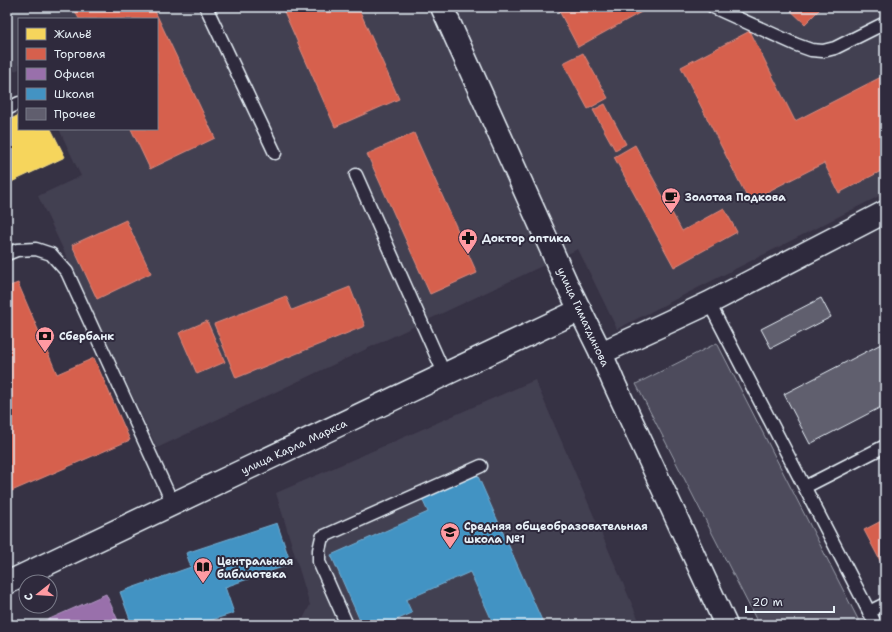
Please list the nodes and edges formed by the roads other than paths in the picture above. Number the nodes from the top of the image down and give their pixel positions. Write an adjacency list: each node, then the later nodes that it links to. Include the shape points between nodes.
1 (206, 7): 7 (lane)
2 (442, 7): 12 (street, улица Гиматдинова)
3 (712, 7): 4 (lane, via 811,50 835,48)
4 (885, 23)
5 (18, 104): 6 (lane)
6 (7, 109)
7 (275, 153)
8 (356, 175): 14 (lane)
9 (885, 212): 11 (street)
10 (7, 254): 18 (lane, via 17,250 36,249 51,254 67,272)
11 (710, 303): 13 (street); 17 (lane)
12 (580, 310): 13 (street, улица Гиматдинова); 14 (street, улица Карла Маркса)
13 (601, 353): 23 (street, улица Гиматдинова)
14 (445, 375): 18 (street, улица Карла Маркса)
15 (885, 446): 17 (lane)
16 (481, 466): 22 (lane, via 322,537 319,562)
17 (805, 487): 21 (lane)
18 (173, 504): 19 (street, улица Карла Маркса)
19 (7, 583)
20 (885, 604): 21 (lane)
21 (869, 612): 24 (lane)
22 (347, 625)
23 (726, 625)
24 (876, 625)

